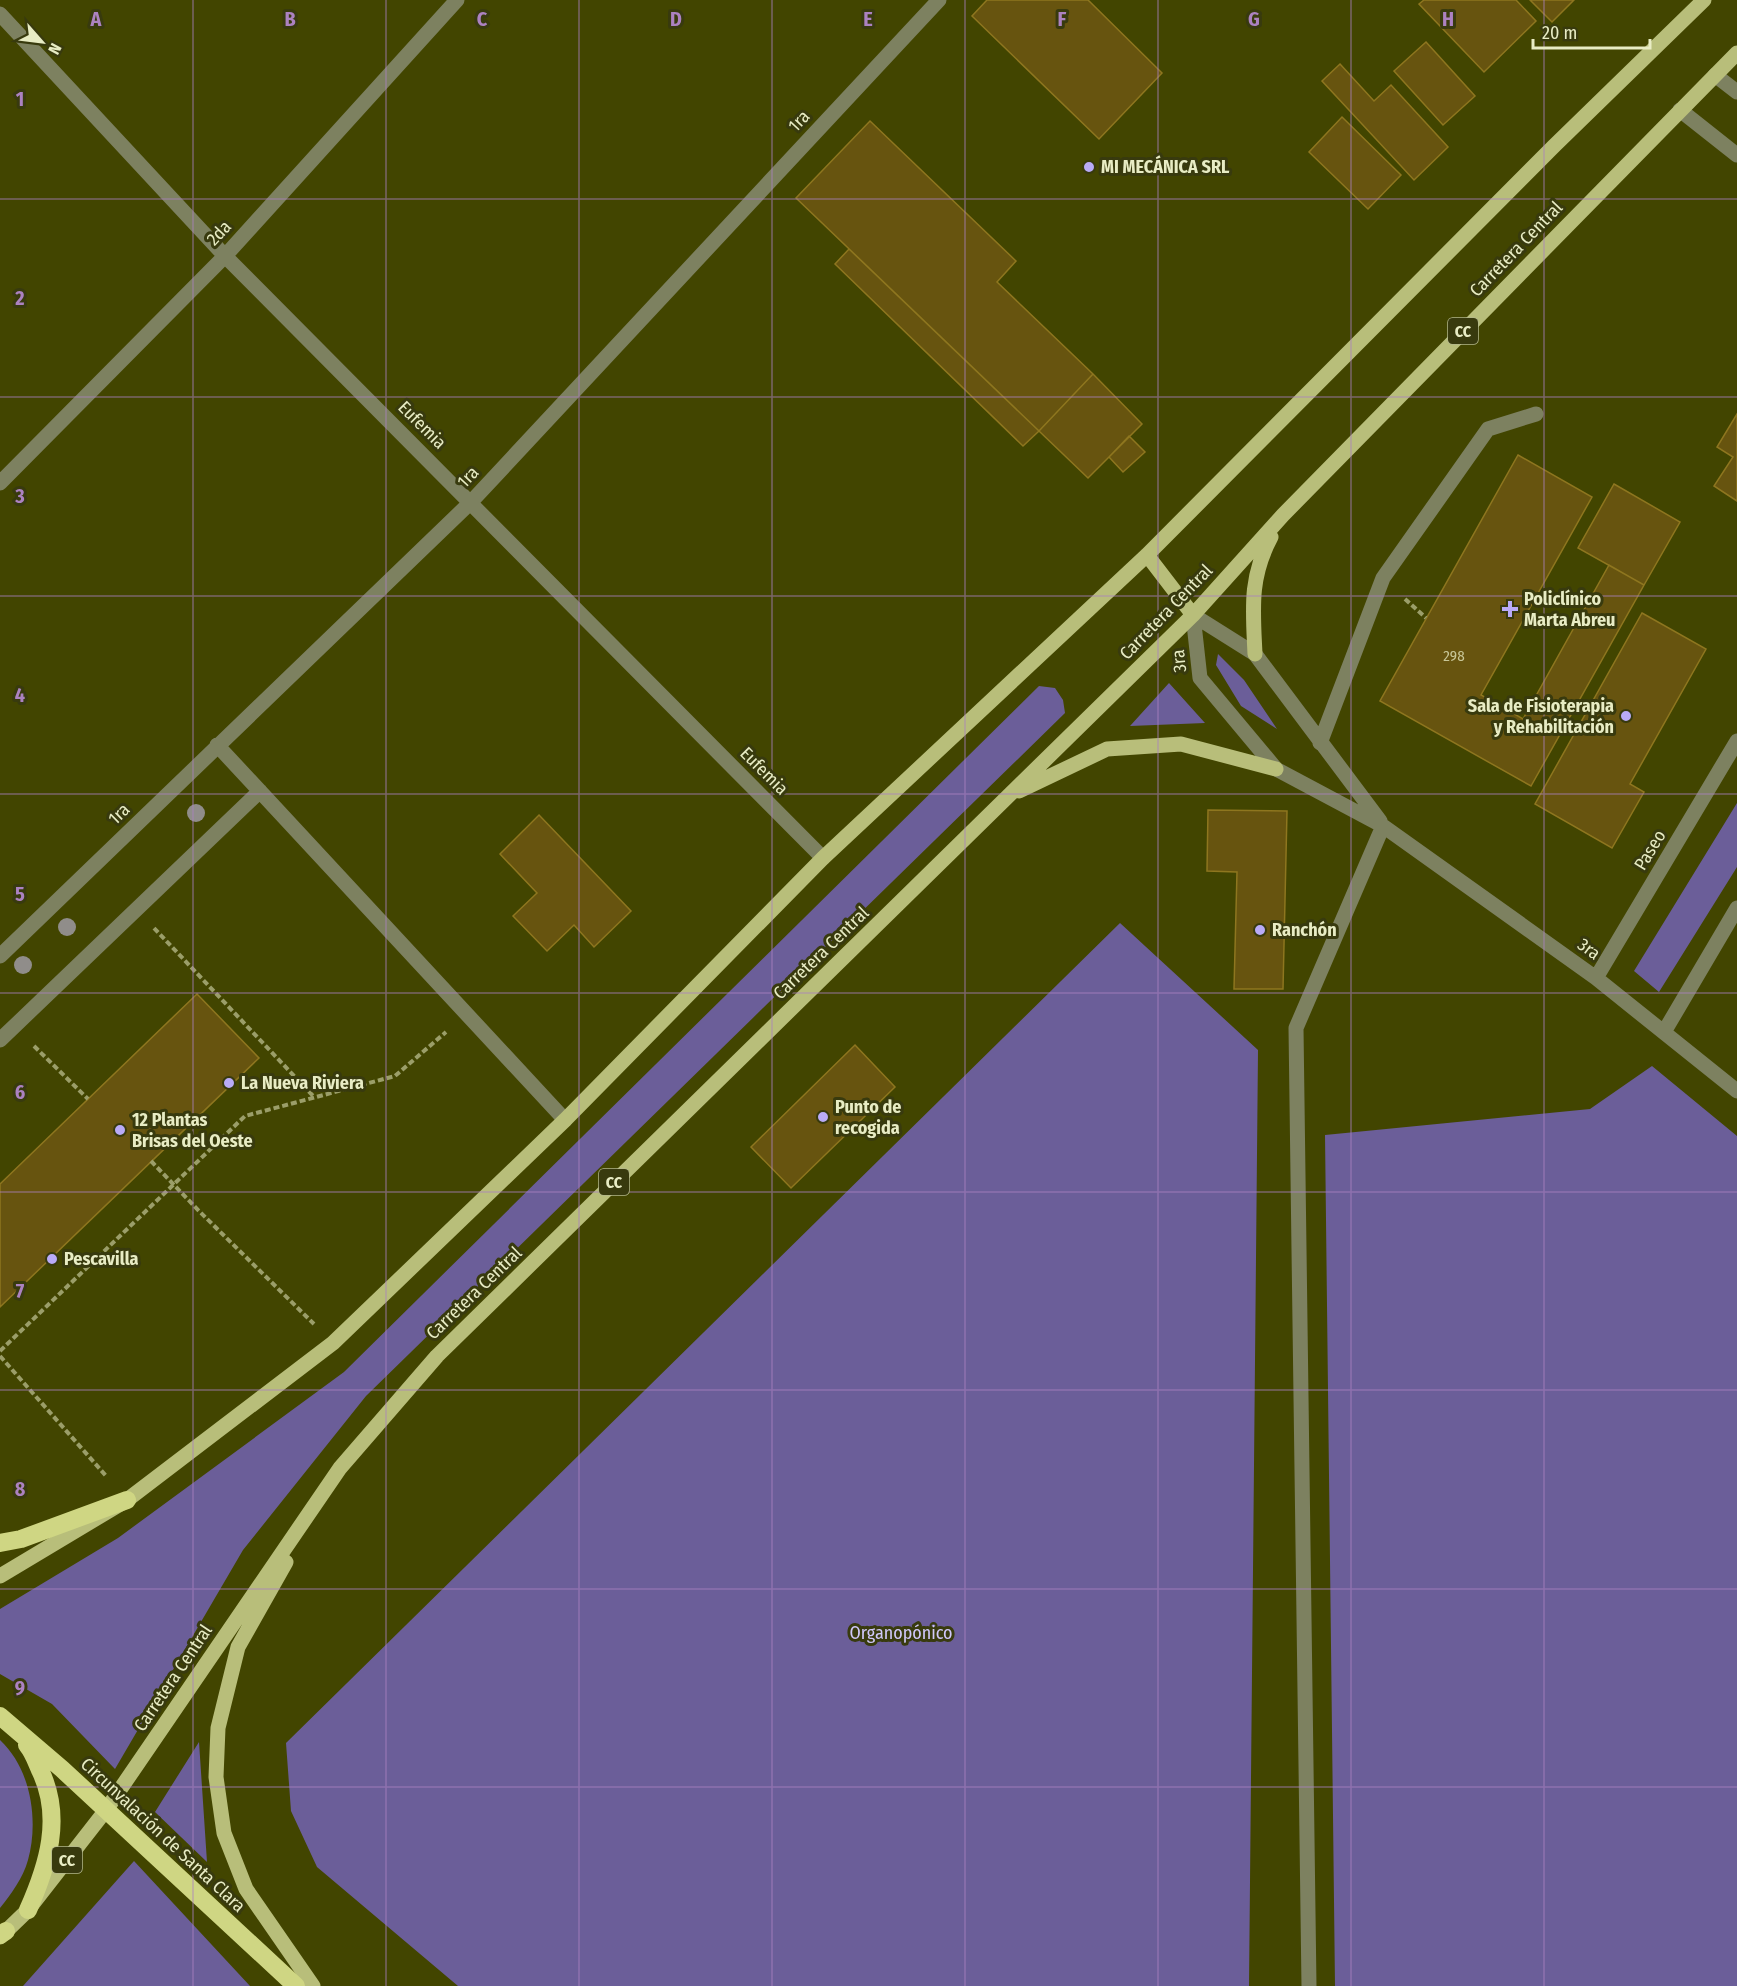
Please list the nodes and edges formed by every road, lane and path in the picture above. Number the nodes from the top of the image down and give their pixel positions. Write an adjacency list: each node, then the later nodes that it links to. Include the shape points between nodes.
1 (457, 0): 10 (street, 2da)
2 (939, 0): 13 (street, 1ra)
3 (1704, 0): 15 (main road)
4 (0, 14): 10 (street, Eufemia)
5 (1737, 53): 6 (main road, Carretera Central / CC)
6 (1715, 75): 7 (street); 8 (main road, Carretera Central / CC)
7 (1737, 92)
8 (1680, 110): 9 (street); 14 (main road, Carretera Central / CC)
9 (1737, 155)
10 (225, 256): 12 (street, 2da); 13 (street, Eufemia)
11 (1536, 414): 19 (street, via 1488,429 1383,578)
12 (0, 483)
13 (471, 502): 20 (street, 1ra); 25 (street, Eufemia)
14 (1283, 515): 16 (main road, Carretera Central / CC); 17 (main road, via 1262,554 1253,591)
15 (1147, 555): 16 (main road); 25 (main road)
16 (1193, 615): 17 (street, 3ra); 21 (street, 3ra, via 1200,678); 23 (main road, Carretera Central / CC)
17 (1255, 654): 19 (street, 3ra)
18 (1737, 741): 29 (street, Paseo)
19 (1320, 742): 24 (street, 3ra)
20 (217, 745): 22 (street); 28 (street, 1ra)
21 (1276, 769): 23 (main road, via 1181,744 1107,749); 24 (street, 3ra)
22 (260, 791): 27 (street); 30 (street)
23 (1008, 796): 43 (main road, Carretera Central / CC, via 437,1356)
24 (1383, 826): 29 (street, 3ra); 53 (street, via 1296,1028)
25 (823, 858): 37 (main road)
26 (1737, 908): 32 (street)
27 (136, 909): 31 (street); 35 (path)
28 (0, 956)
29 (1596, 978): 32 (street, 3ra)
30 (466, 1013): 35 (path, via 395,1076); 37 (street)
31 (14, 1026): 33 (street); 36 (path)
32 (1664, 1032): 34 (street, 3ra)
33 (0, 1040)
34 (1737, 1091)
35 (314, 1098): 39 (path, via 245,1116)
36 (88, 1099)
37 (565, 1120): 40 (main road)
38 (151, 1161): 39 (path)
39 (174, 1185): 40 (path); 41 (path)
40 (333, 1343): 44 (main road)
41 (0, 1351)
42 (0, 1356): 44 (path)
43 (340, 1468): 48 (main road, Carretera Central / CC); 52 (main road, via 238,1647 218,1728 216,1777 224,1833 246,1889)
44 (127, 1500): 45 (highway); 46 (main road)
45 (0, 1543)
46 (0, 1576)
47 (5, 1720): 48 (highway, Circunvalación de Santa Clara); 49 (highway, via 31,1750 45,1780 52,1812 51,1845)
48 (106, 1810): 49 (main road, Carretera Central / CC); 51 (highway, Circunvalación de Santa Clara)
49 (28, 1910): 50 (main road, Carretera Central / CC)
50 (2, 1934)
51 (296, 1986)
52 (313, 1986)
53 (1309, 1986)

